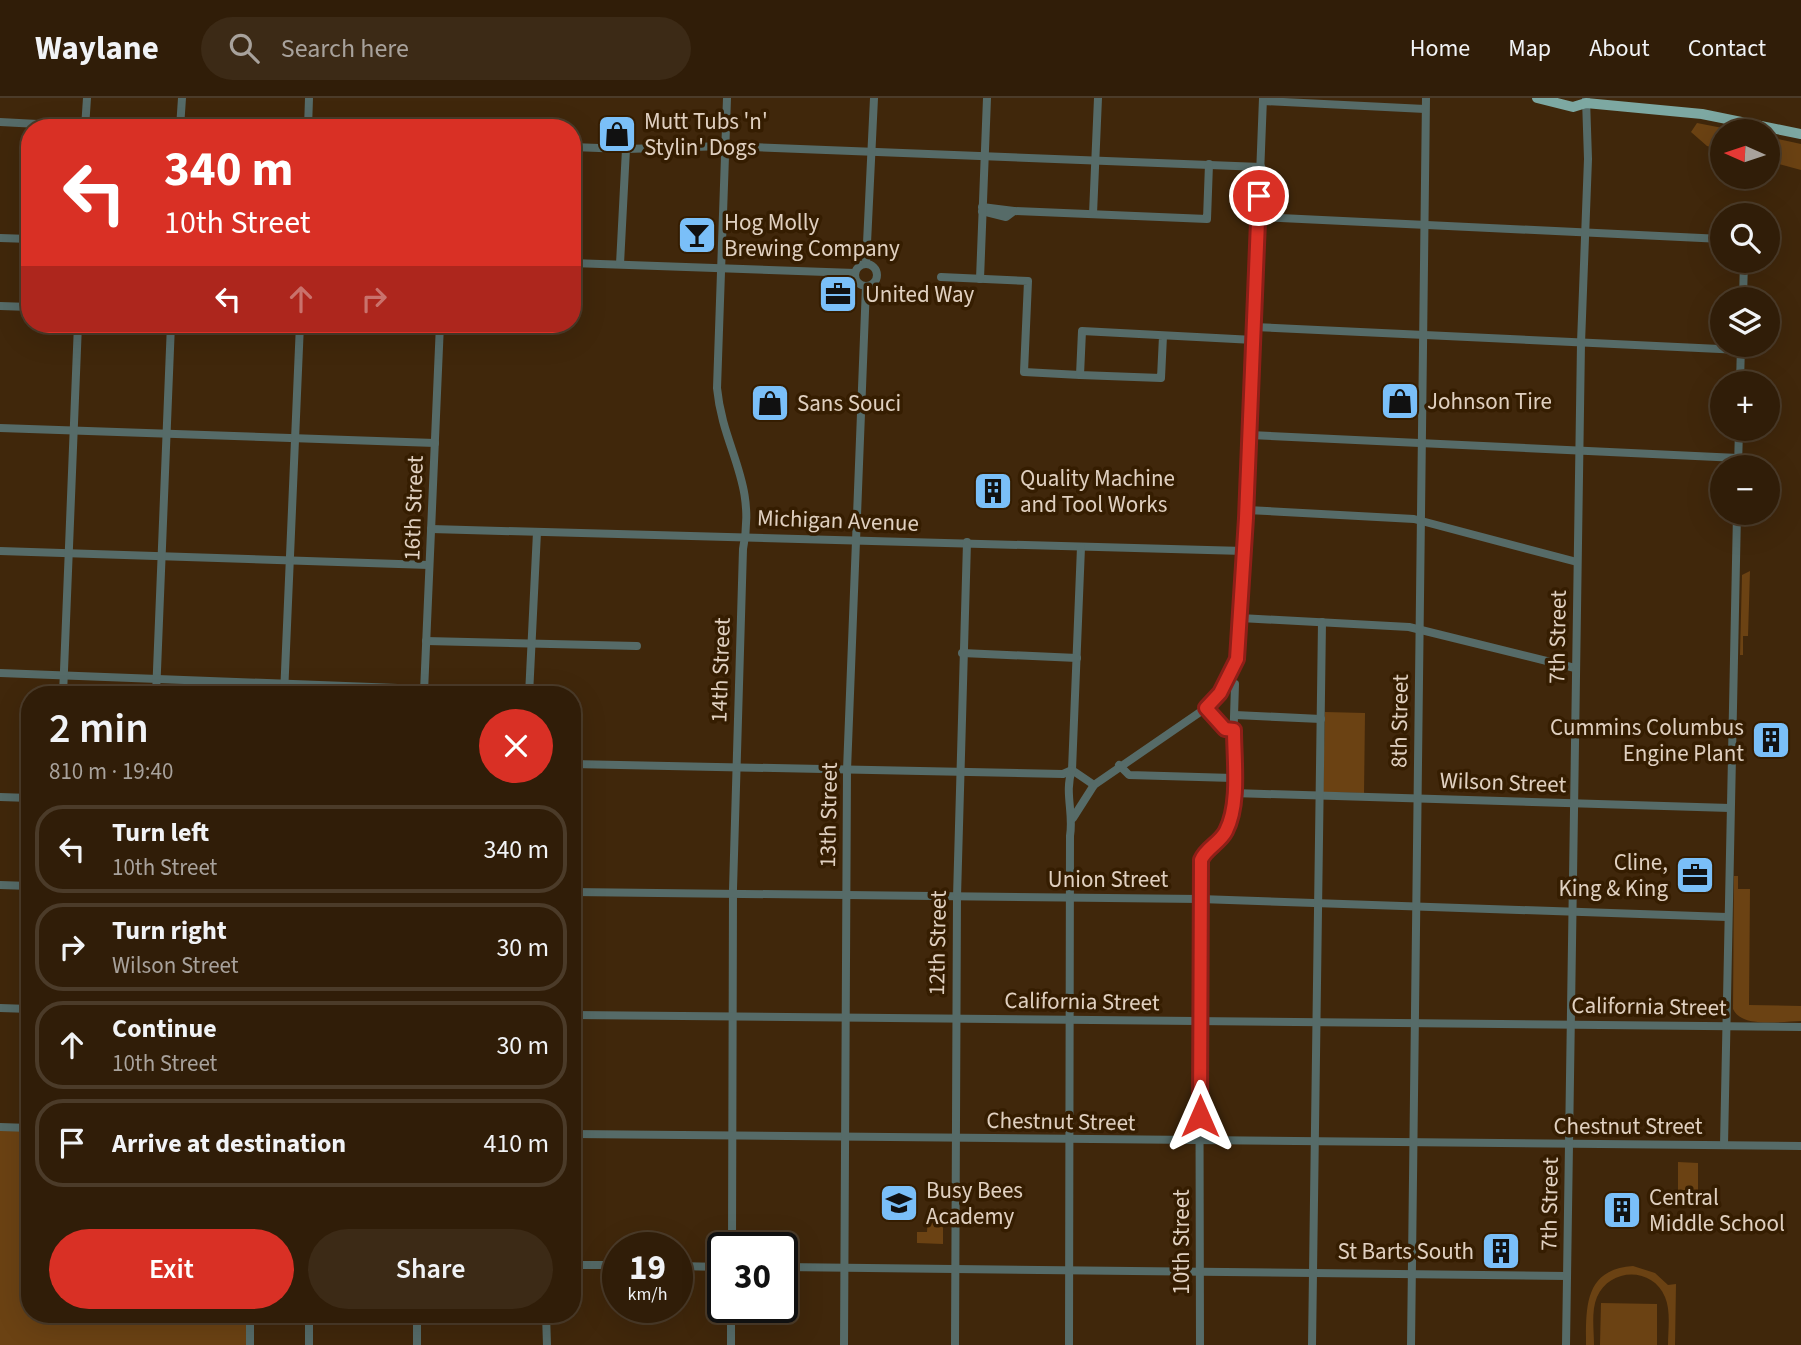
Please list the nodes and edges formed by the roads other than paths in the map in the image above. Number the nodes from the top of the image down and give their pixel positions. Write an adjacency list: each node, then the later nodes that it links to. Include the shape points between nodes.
1 (87, 98): 13 (street)
2 (182, 98): 14 (street)
3 (309, 98): 15 (street)
4 (727, 98): 19 (street, 14th Street)
5 (874, 98): 22 (street)
6 (987, 98): 23 (street)
7 (1098, 98): 24 (street)
8 (1426, 98): 12 (street, 8th Street)
9 (1537, 98): 11 (main road, via 1573,107)
10 (1263, 99): 12 (street); 26 (street, 10th Street)
11 (1584, 100): 18 (main road, via 1702,114); 31 (street, 7th Street)
12 (1425, 109): 30 (street, 8th Street)
13 (86, 119)
14 (181, 119)
15 (308, 119)
16 (0, 122): 17 (street)
17 (21, 123)
18 (1801, 134)
19 (724, 146): 21 (street); 22 (street); 38 (street, 14th Street)
20 (581, 147): 21 (street)
21 (626, 149): 36 (street)
22 (872, 151): 23 (street); 37 (street)
23 (984, 155): 24 (street); 27 (street)
24 (1095, 160): 25 (street); 28 (street)
25 (1209, 164): 26 (street); 28 (street, via 1207,219)
26 (1261, 167): 29 (street, 10th Street)
27 (982, 209): 28 (street, via 1006,217 1014,211); 41 (street)
28 (1093, 215)
29 (1259, 218): 30 (street); 45 (street, 10th Street)
30 (1425, 225): 31 (street); 50 (street, 8th Street)
31 (1584, 233): 33 (street); 53 (street, 7th Street)
32 (0, 238): 34 (street)
33 (1710, 238)
34 (21, 239)
35 (581, 263): 36 (street)
36 (620, 264): 38 (street)
37 (866, 264): 39 (street); 42 (street, via 877,274 873,284)
38 (720, 267): 39 (street); 70 (street, 14th Street, via 718,388 722,420 747,498)
39 (855, 274): 42 (street, via 856,281)
40 (941, 277): 41 (street)
41 (980, 279): 55 (street, via 1028,281 1024,372)
42 (866, 286): 71 (street, 13th Street)
43 (0, 306): 44 (street)
44 (21, 307)
45 (1254, 327): 50 (street); 52 (street, 10th Street)
46 (78, 333): 57 (street)
47 (171, 333): 58 (street)
48 (300, 333): 60 (street)
49 (441, 333): 62 (street, 16th Street)
50 (1424, 334): 53 (street); 61 (street, 8th Street)
51 (1163, 336): 52 (street); 55 (street, via 1082,331); 55 (street, via 1161,379)
52 (1254, 340): 59 (street, 10th Street)
53 (1581, 342): 54 (street); 63 (street, 7th Street)
54 (1710, 347)
55 (1080, 374)
56 (0, 428): 57 (street)
57 (73, 430): 58 (street); 76 (street)
58 (167, 434): 60 (street); 77 (street)
59 (1250, 435): 61 (street); 65 (street, 10th Street)
60 (294, 439): 62 (street); 78 (street)
61 (1422, 442): 63 (street); 66 (street, 8th Street)
62 (435, 443): 68 (street, 16th Street)
63 (1579, 450): 64 (street); 79 (street, 7th Street)
64 (1710, 460)
65 (1247, 510): 66 (street); 75 (street, 10th Street)
66 (1421, 521): 79 (street); 83 (street, 8th Street)
67 (1737, 525): 118 (street)
68 (431, 529): 69 (street, Michigan Avenue); 80 (street, 16th Street)
69 (537, 532): 70 (street, Michigan Avenue); 85 (street)
70 (746, 537): 71 (street, Michigan Avenue); 106 (street, 14th Street)
71 (856, 540): 72 (street, Michigan Avenue); 107 (street, 13th Street)
72 (967, 542): 73 (street, Michigan Avenue); 87 (street, 12th Street)
73 (1081, 547): 75 (street, Michigan Avenue); 88 (street)
74 (0, 551): 76 (street)
75 (1244, 551): 81 (street, 10th Street)
76 (68, 553): 77 (street); 91 (street)
77 (162, 556): 78 (street); 92 (street)
78 (289, 561): 80 (street); 94 (street)
79 (1577, 562): 89 (street, 7th Street)
80 (429, 565): 84 (street, 16th Street)
81 (1240, 618): 82 (street); 93 (street, 10th Street)
82 (1322, 622): 83 (street); 102 (street)
83 (1420, 631): 89 (street); 116 (street, 8th Street)
84 (426, 641): 85 (street); 98 (street, 16th Street)
85 (531, 644): 86 (street); 99 (street)
86 (637, 646)
87 (962, 653): 88 (street); 109 (street, 12th Street)
88 (1077, 658): 108 (street)
89 (1575, 668): 117 (street, 7th Street)
90 (0, 673): 91 (street)
91 (64, 676): 92 (street); 95 (street)
92 (157, 678): 94 (street); 96 (street)
93 (1233, 680): 100 (street); 101 (street, 10th Street)
94 (284, 683): 97 (street)
95 (63, 686)
96 (157, 686)
97 (331, 686)
98 (424, 686)
99 (529, 686)
100 (1206, 708): 103 (street, via 1225,729); 105 (street)
101 (1235, 715): 102 (street); 103 (street, 10th Street)
102 (1321, 719): 113 (street)
103 (1234, 730): 110 (street, 10th Street)
104 (581, 764): 106 (street)
105 (1119, 765): 110 (street, via 1129,775); 111 (street)
106 (736, 766): 107 (street); 123 (street, 14th Street)
107 (847, 769): 109 (street); 124 (street, 13th Street)
108 (1072, 770): 109 (street, via 1063,774); 111 (street); 119 (street, via 1069,804)
109 (959, 772): 125 (street, 12th Street)
110 (1233, 778): 112 (street, 10th Street)
111 (1094, 785): 119 (street)
112 (1233, 793): 113 (street, Wilson Street); 127 (street, 10th Street, via 1227,830 1203,853)
113 (1320, 796): 116 (street, Wilson Street); 128 (street)
114 (0, 797): 115 (street)
115 (21, 798)
116 (1418, 799): 117 (street, Wilson Street); 129 (street, 8th Street)
117 (1574, 804): 118 (street, Wilson Street); 130 (street, 7th Street)
118 (1730, 808): 131 (street)
119 (1073, 818): 126 (street)
120 (0, 885): 121 (street)
121 (21, 886)
122 (581, 892): 123 (street, Union Street)
123 (733, 894): 124 (street, Union Street); 135 (street, 14th Street)
124 (846, 895): 125 (street, Union Street); 136 (street, 13th Street)
125 (957, 897): 126 (street, Union Street); 137 (street, 12th Street)
126 (1070, 898): 127 (street, Union Street); 138 (street)
127 (1200, 899): 128 (street, Union Street); 139 (street, 10th Street)
128 (1318, 903): 129 (street, Union Street); 140 (street)
129 (1416, 907): 130 (street, Union Street); 141 (street, 8th Street)
130 (1572, 912): 131 (street, Union Street); 142 (street, 7th Street)
131 (1727, 917): 143 (street)
132 (0, 1008): 133 (street)
133 (21, 1009)
134 (581, 1015): 135 (street, California Street)
135 (733, 1017): 136 (street, California Street); 148 (street, 14th Street)
136 (845, 1018): 137 (street, California Street); 149 (street, 13th Street)
137 (956, 1019): 138 (street, California Street); 150 (street, 12th Street)
138 (1070, 1020): 139 (street, California Street); 151 (street)
139 (1200, 1022): 140 (street, California Street); 152 (street, 10th Street)
140 (1317, 1022): 141 (street, California Street); 153 (street)
141 (1415, 1022): 142 (street, California Street); 154 (street, 8th Street)
142 (1571, 1024): 143 (street, California Street); 156 (street, 7th Street)
143 (1725, 1027): 144 (street, California Street); 155 (street)
144 (1801, 1027)
145 (0, 1128): 146 (street)
146 (21, 1128)
147 (581, 1134): 148 (street, Chestnut Street)
148 (732, 1136): 149 (street, Chestnut Street); 158 (street, 14th Street)
149 (844, 1137): 150 (street, Chestnut Street); 162 (street, 13th Street)
150 (956, 1139): 151 (street, Chestnut Street); 163 (street, 12th Street)
151 (1070, 1140): 152 (street, Chestnut Street); 164 (street)
152 (1200, 1142): 153 (street, Chestnut Street); 165 (street, 10th Street)
153 (1316, 1142): 154 (street, Chestnut Street); 166 (street)
154 (1414, 1143): 156 (street, Chestnut Street); 167 (street, 8th Street)
155 (1724, 1145): 156 (street, Chestnut Street); 157 (street, Chestnut Street)
156 (1569, 1146): 168 (street, 7th Street)
157 (1801, 1146)
158 (732, 1232)
159 (581, 1265): 160 (street)
160 (602, 1265)
161 (798, 1267): 162 (street)
162 (844, 1268): 163 (street); 179 (street, 13th Street)
163 (955, 1270): 164 (street); 180 (street, 12th Street)
164 (1069, 1271): 165 (street); 181 (street)
165 (1200, 1273): 166 (street); 182 (street, 10th Street)
166 (1314, 1273): 167 (street); 183 (street)
167 (1412, 1274): 168 (street); 184 (street, 8th Street)
168 (1567, 1276): 185 (street, 7th Street)
169 (250, 1323): 174 (street)
170 (309, 1323): 175 (street)
171 (417, 1323): 176 (street)
172 (547, 1323): 177 (street)
173 (732, 1323): 178 (street)
174 (250, 1345)
175 (309, 1345)
176 (417, 1345)
177 (547, 1345)
178 (731, 1345)
179 (844, 1345)
180 (955, 1345)
181 (1069, 1345)
182 (1200, 1345)
183 (1312, 1345)
184 (1411, 1345)
185 (1566, 1345)

